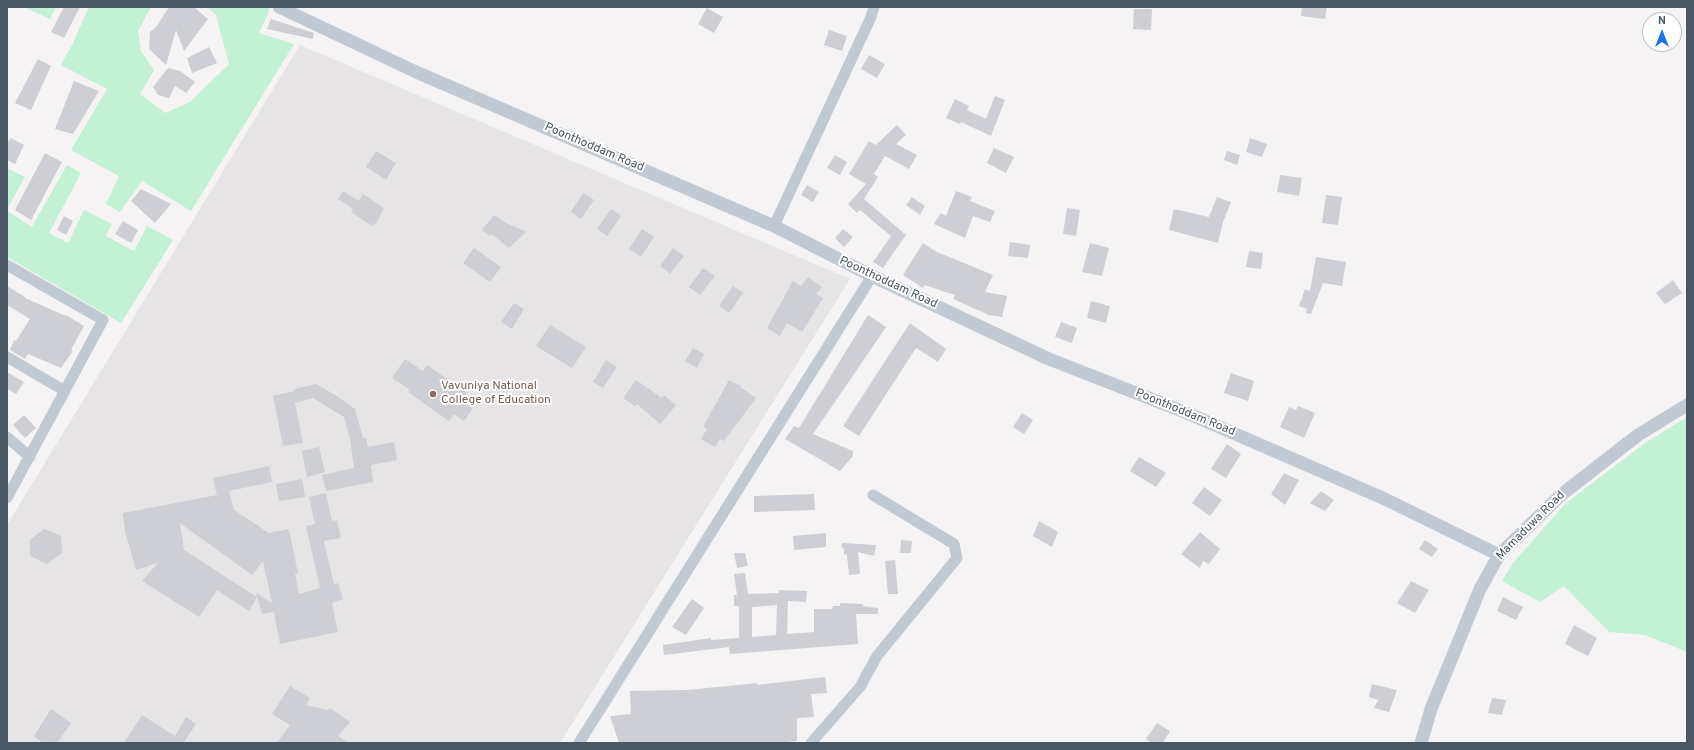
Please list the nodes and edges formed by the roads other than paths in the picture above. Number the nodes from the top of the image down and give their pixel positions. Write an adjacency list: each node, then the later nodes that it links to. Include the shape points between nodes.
1 (279, 7): 3 (street, Poonthoddam Road, via 416,72)
2 (874, 7): 3 (street)
3 (774, 226): 5 (street, Poonthoddam Road)
4 (8, 266): 7 (street, via 103,320)
5 (872, 276): 13 (street, Poonthoddam Road, via 1049,359 1187,413 1385,499); 14 (street)
6 (7, 357): 7 (street)
7 (65, 391): 10 (street)
8 (1687, 405): 13 (street, Mamaduwa Road, via 1638,435 1561,495)
9 (7, 437): 10 (street)
10 (30, 457): 12 (street)
11 (873, 495): 15 (street, via 954,544 957,558 877,656 860,687)
12 (7, 498)
13 (1500, 555): 16 (street, Mamaduwa Road, via 1480,589 1431,709)
14 (579, 743)
15 (812, 743)
16 (1421, 743)

